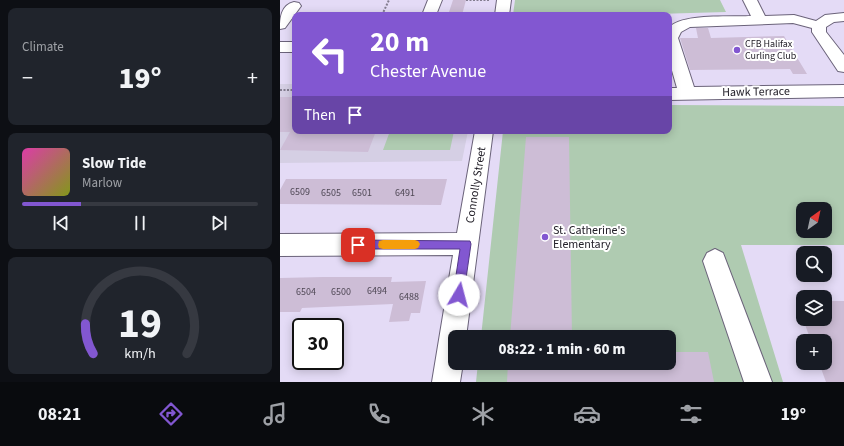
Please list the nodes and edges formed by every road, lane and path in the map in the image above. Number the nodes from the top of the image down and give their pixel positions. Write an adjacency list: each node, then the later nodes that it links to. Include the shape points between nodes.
1 (389, 0): 8 (path)
2 (435, 0): 9 (street)
3 (466, 0): 4 (path)
4 (492, 0)
5 (504, 0): 10 (street)
6 (750, 0): 12 (street)
7 (294, 6): 13 (street)
8 (383, 12)
9 (430, 12)
10 (502, 12)
11 (838, 17): 14 (street, via 823,21); 15 (street)
12 (760, 21): 14 (street, via 794,19); 16 (street, via 687,23 676,29)
13 (280, 25)
14 (819, 26): 20 (street, via 819,32)
15 (844, 32)
16 (672, 35)
17 (672, 44): 24 (street)
18 (280, 47): 19 (street)
19 (292, 47)
20 (844, 67)
21 (280, 90): 22 (path)
22 (292, 90)
23 (844, 91): 24 (street, Hawk Terrace)
24 (687, 93): 25 (street, Hawk Terrace)
25 (672, 94)
26 (484, 134): 27 (street, Connolly Street)
27 (466, 244): 28 (street); 30 (street, Connolly Street)
28 (280, 245)
29 (715, 261): 31 (street)
30 (446, 382)
31 (758, 382)

